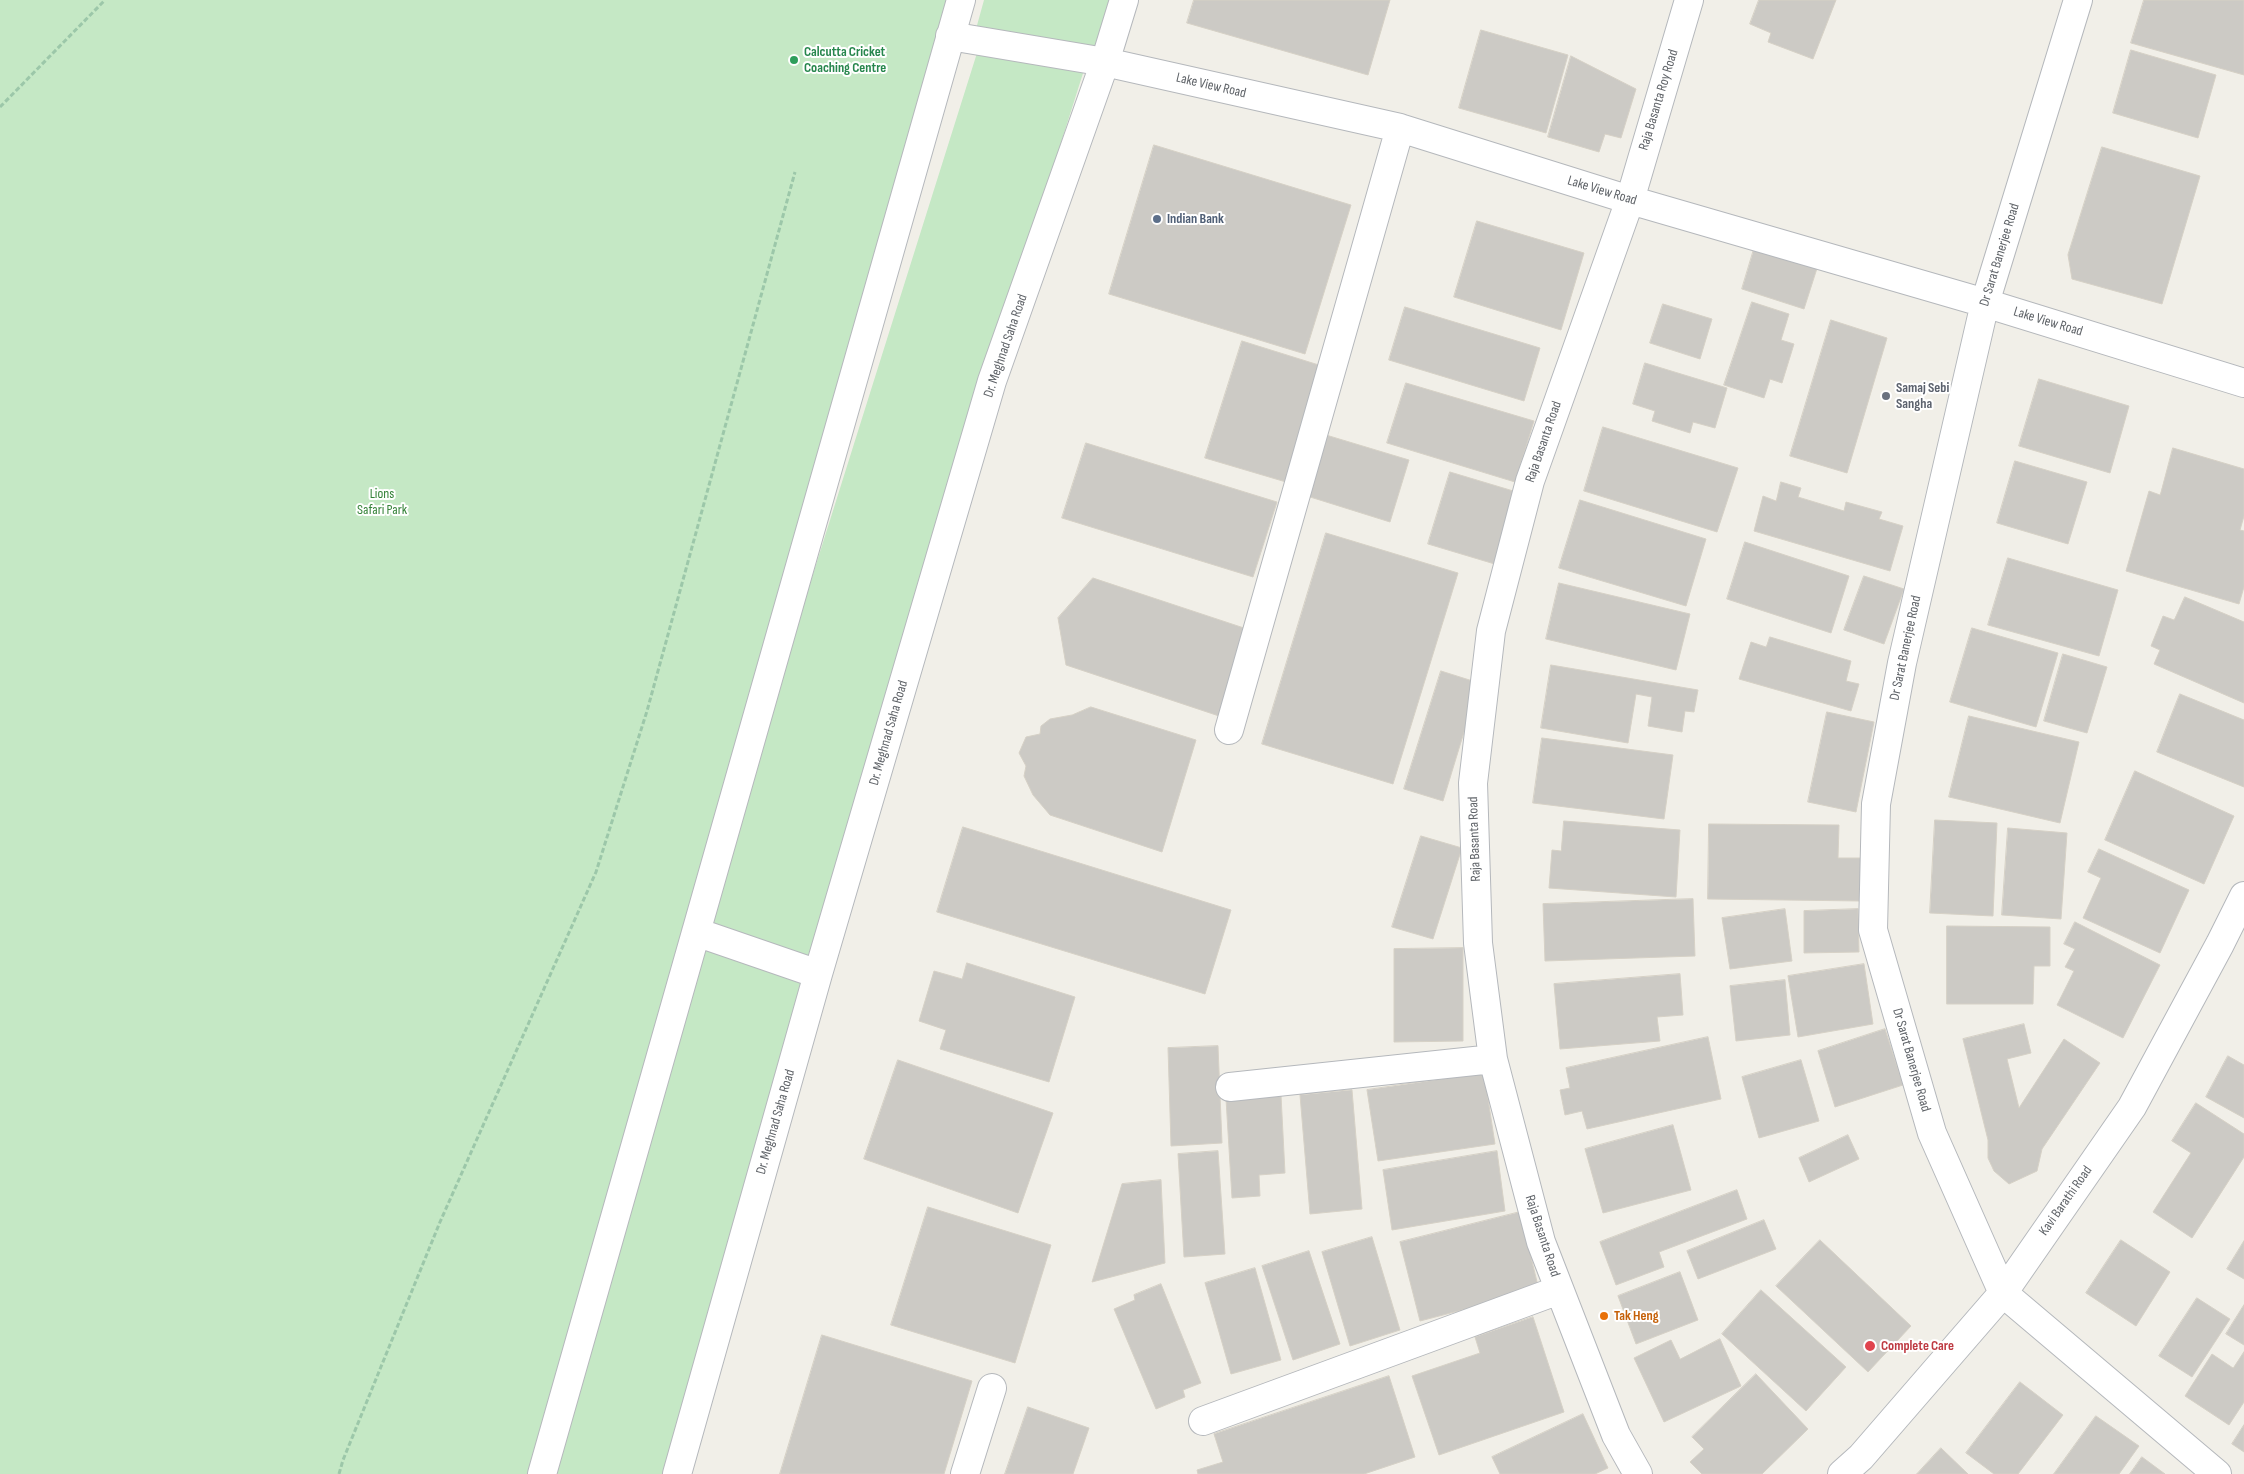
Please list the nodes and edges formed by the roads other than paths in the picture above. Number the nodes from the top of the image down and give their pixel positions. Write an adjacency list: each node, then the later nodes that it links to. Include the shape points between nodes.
1 (961, 0): 5 (street)
2 (1124, 0): 6 (street, Dr. Meghnad Saha Road)
3 (1689, 0): 8 (street, Raja Basanta Roy Road)
4 (2078, 0): 9 (street, Dr Sarat Banerjee Road)
5 (950, 36): 6 (street, Lake View Road); 13 (street)
6 (1105, 62): 7 (street, Lake View Road); 14 (street, Dr. Meghnad Saha Road, via 992,381)
7 (1400, 128): 8 (street, Lake View Road); 11 (street)
8 (1630, 200): 9 (street, Lake View Road); 15 (street, Raja Basanta Road, via 1530,481 1491,631 1473,783 1478,943)
9 (1985, 303): 10 (street, Lake View Road); 18 (street, Dr Sarat Banerjee Road, via 1902,663 1878,795 1873,930 1932,1133)
10 (2244, 383)
11 (1229, 730)
12 (2244, 896): 18 (street, Kavi Barathi Road, via 2132,1107)
13 (696, 932): 14 (street); 21 (street)
14 (818, 974): 22 (street, Dr. Meghnad Saha Road)
15 (1494, 1060): 16 (street); 17 (street, Raja Basanta Road, via 1541,1242)
16 (1230, 1087)
17 (1559, 1290): 20 (street); 24 (street, Raja Basanta Road, via 1616,1435)
18 (2003, 1293): 25 (street, Kavi Barathi Road, via 1861,1457); 26 (street)
19 (992, 1388): 23 (street)
20 (1203, 1421)
21 (542, 1474)
22 (677, 1474)
23 (964, 1474)
24 (1638, 1474)
25 (1842, 1474)
26 (2217, 1474)

